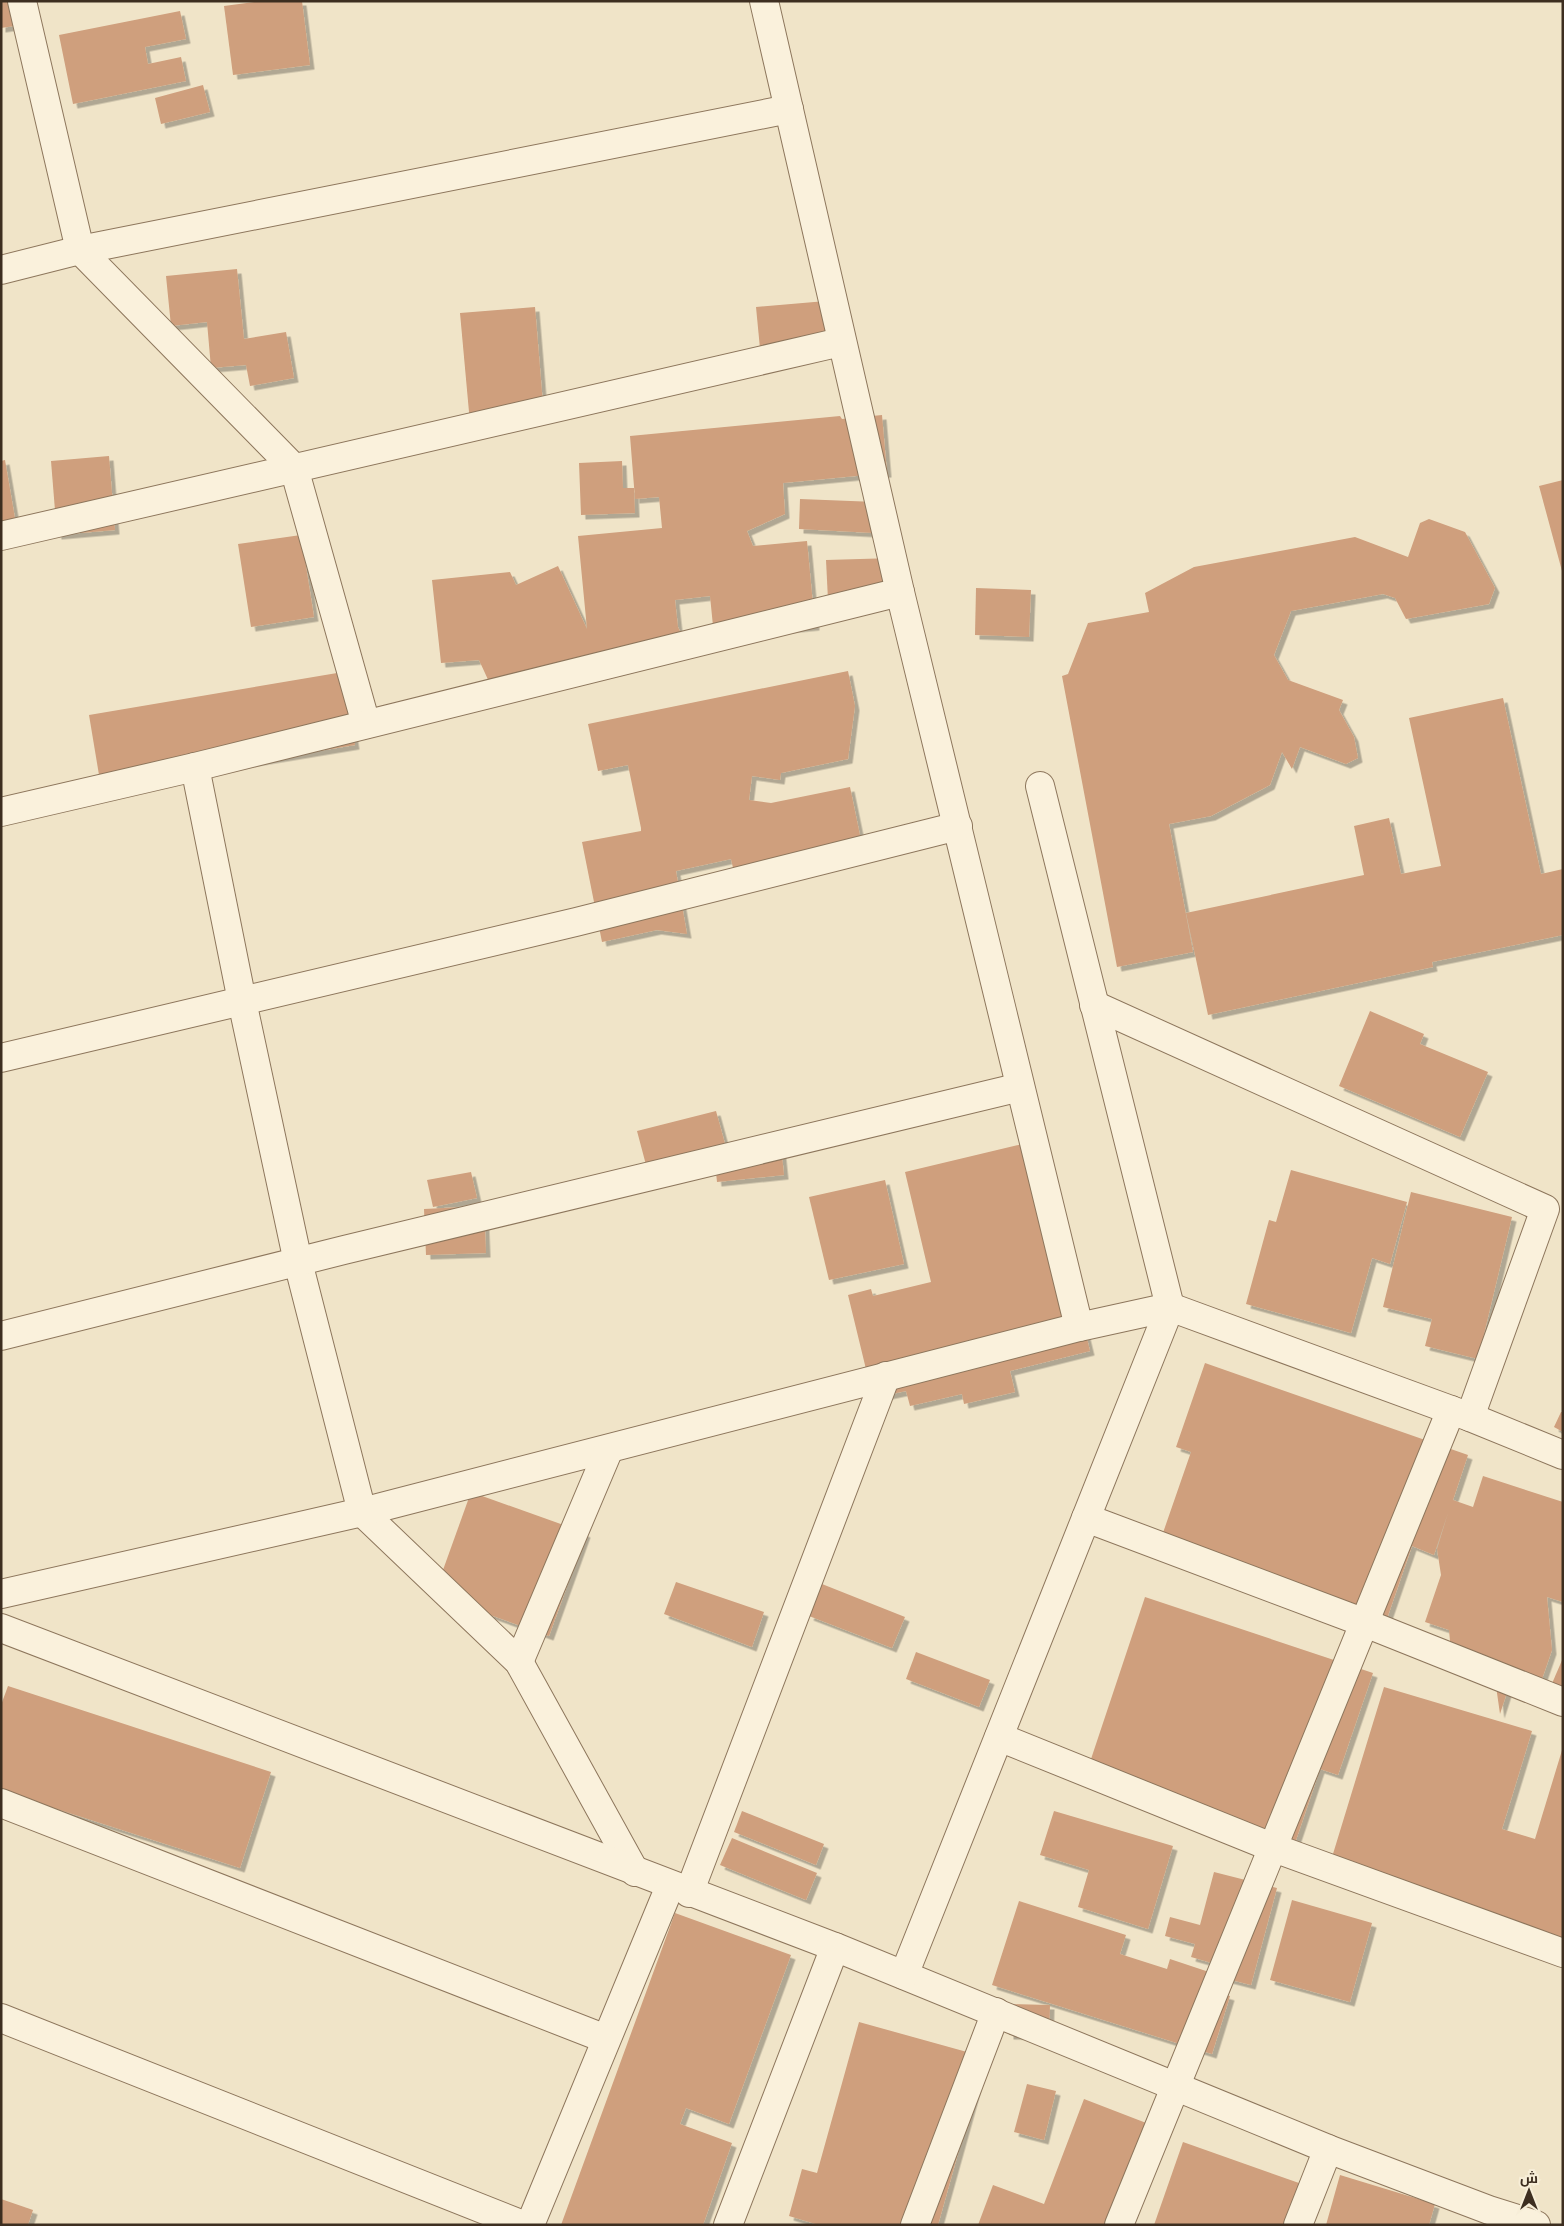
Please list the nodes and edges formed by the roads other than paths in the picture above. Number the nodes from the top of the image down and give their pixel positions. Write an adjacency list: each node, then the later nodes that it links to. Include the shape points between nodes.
1 (22, 1): 4 (street)
2 (764, 1): 3 (street)
3 (789, 109): 4 (street); 6 (street)
4 (80, 250): 5 (street); 7 (street)
5 (1, 270)
6 (841, 342): 7 (street); 9 (street)
7 (294, 468): 8 (street); 10 (street)
8 (1, 536)
9 (900, 592): 10 (street); 14 (street)
10 (366, 724): 11 (street)
11 (195, 767): 13 (street); 15 (street)
12 (1040, 786): 16 (street)
13 (1, 812)
14 (958, 826): 15 (street, via 576,922); 18 (street)
15 (242, 1001): 17 (street); 19 (street)
16 (1094, 1005): 20 (street); 24 (street, via 1545,1208)
17 (1, 1058)
18 (1020, 1087): 19 (street); 21 (street)
19 (298, 1262): 22 (street); 27 (street)
20 (1170, 1307): 21 (street); 24 (street); 28 (street)
21 (1079, 1326): 23 (street)
22 (1, 1336)
23 (886, 1376): 25 (street); 38 (street)
24 (1460, 1414): 26 (street); 30 (street)
25 (609, 1449): 27 (street); 32 (street)
26 (1563, 1455)
27 (362, 1512): 29 (street); 32 (street)
28 (1086, 1518): 30 (street); 34 (street)
29 (1, 1594)
30 (1365, 1623): 33 (street); 36 (street)
31 (1, 1628): 37 (street)
32 (519, 1662): 37 (street)
33 (1563, 1702)
34 (999, 1737): 36 (street); 41 (street)
35 (1, 1803): 44 (street)
36 (1274, 1848): 40 (street); 45 (street)
37 (635, 1872): 38 (street)
38 (680, 1889): 39 (street); 44 (street)
39 (835, 1947): 41 (street); 50 (street)
40 (1563, 1954)
41 (904, 1975): 42 (street)
42 (996, 2012): 45 (street); 51 (street)
43 (1, 2018): 48 (street)
44 (606, 2039): 49 (street)
45 (1176, 2088): 46 (street); 52 (street)
46 (1328, 2149): 47 (street); 53 (street)
47 (1487, 2218): 54 (street)
48 (523, 2225)
49 (530, 2225)
50 (728, 2225)
51 (915, 2225)
52 (1119, 2225)
53 (1298, 2225)
54 (1536, 2225)

